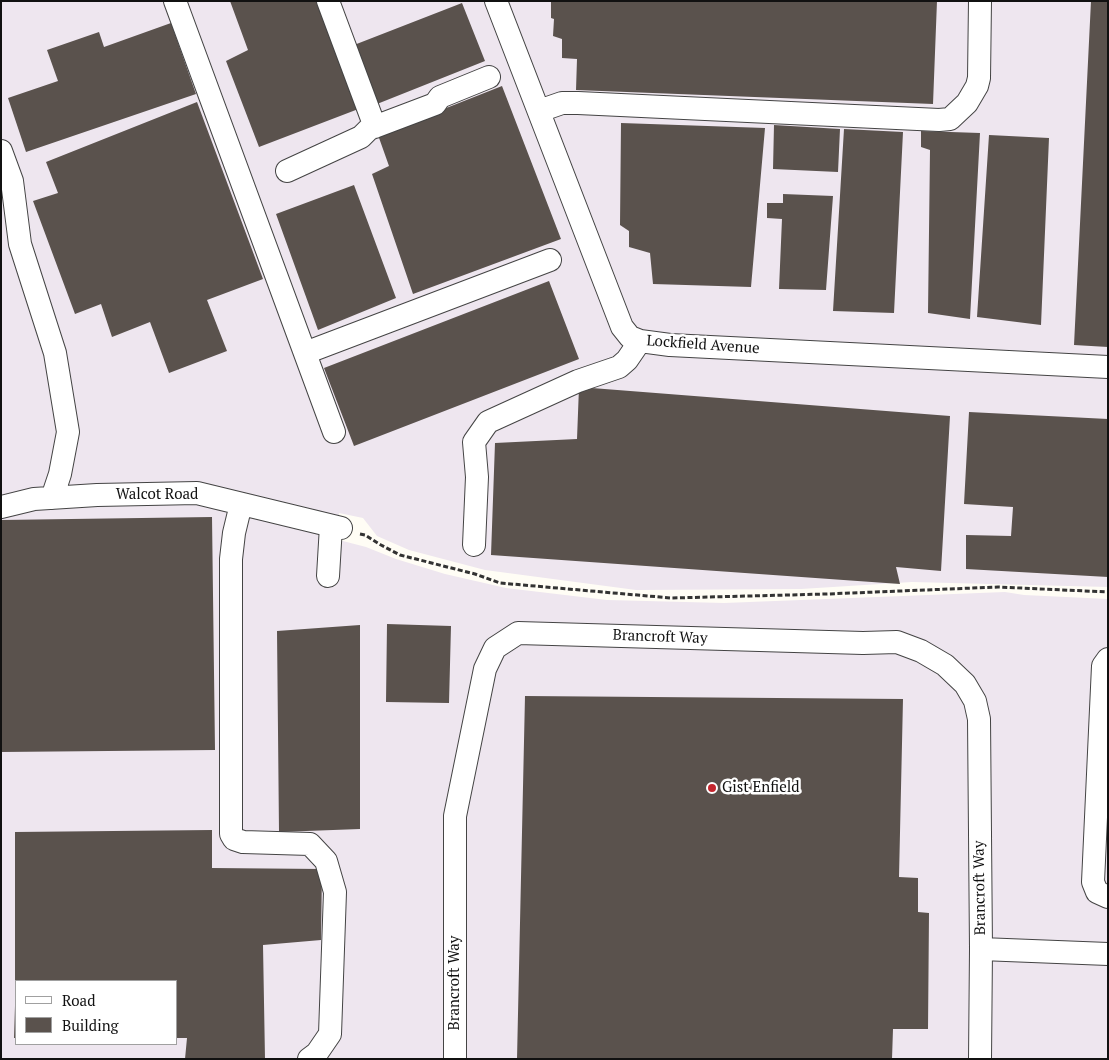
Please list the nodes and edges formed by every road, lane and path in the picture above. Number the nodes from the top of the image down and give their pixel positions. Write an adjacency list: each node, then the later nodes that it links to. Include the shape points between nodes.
1 (175, 1): 12 (street)
2 (328, 1): 7 (street)
3 (496, 1): 6 (street, Lockfield Avenue)
4 (980, 1): 6 (street, via 977,86 950,119 578,103 562,103)
5 (489, 77): 7 (street, via 440,97 435,104)
6 (539, 111): 11 (street, Lockfield Avenue, via 622,326 630,337)
7 (375, 127): 9 (street, via 361,137)
8 (1, 151): 15 (street, via 12,181 20,244 55,354 68,432)
9 (287, 171)
10 (550, 260): 12 (street)
11 (640, 341): 13 (street, Lockfield Avenue); 19 (street, via 627,360 618,366 488,422 474,442 477,477)
12 (305, 353): 14 (street)
13 (1108, 367)
14 (334, 432)
15 (52, 498): 16 (street, Walcot Road, via 197,493); 17 (street, Walcot Road)
16 (241, 504): 18 (street, Walcot Road); 26 (street, via 231,559 230,834 243,842 310,844 326,861 334,892 330,1034 318,1053)
17 (1, 507)
18 (336, 527): 20 (street); 21 (path, via 365,535 400,555 500,582 672,598 998,587)
19 (474, 545)
20 (328, 576)
21 (1108, 592)
22 (1108, 659): 23 (street, via 1103,666 1093,882 1097,892)
23 (1108, 897)
24 (981, 949): 25 (street, Brancroft Way); 27 (street, Brancroft Way, via 979,719 975,701 965,684 945,665 896,642 518,633 495,648 485,670 455,816); 28 (street, Brancroft Way)
25 (1108, 954)
26 (309, 1059)
27 (455, 1059)
28 (980, 1059)

